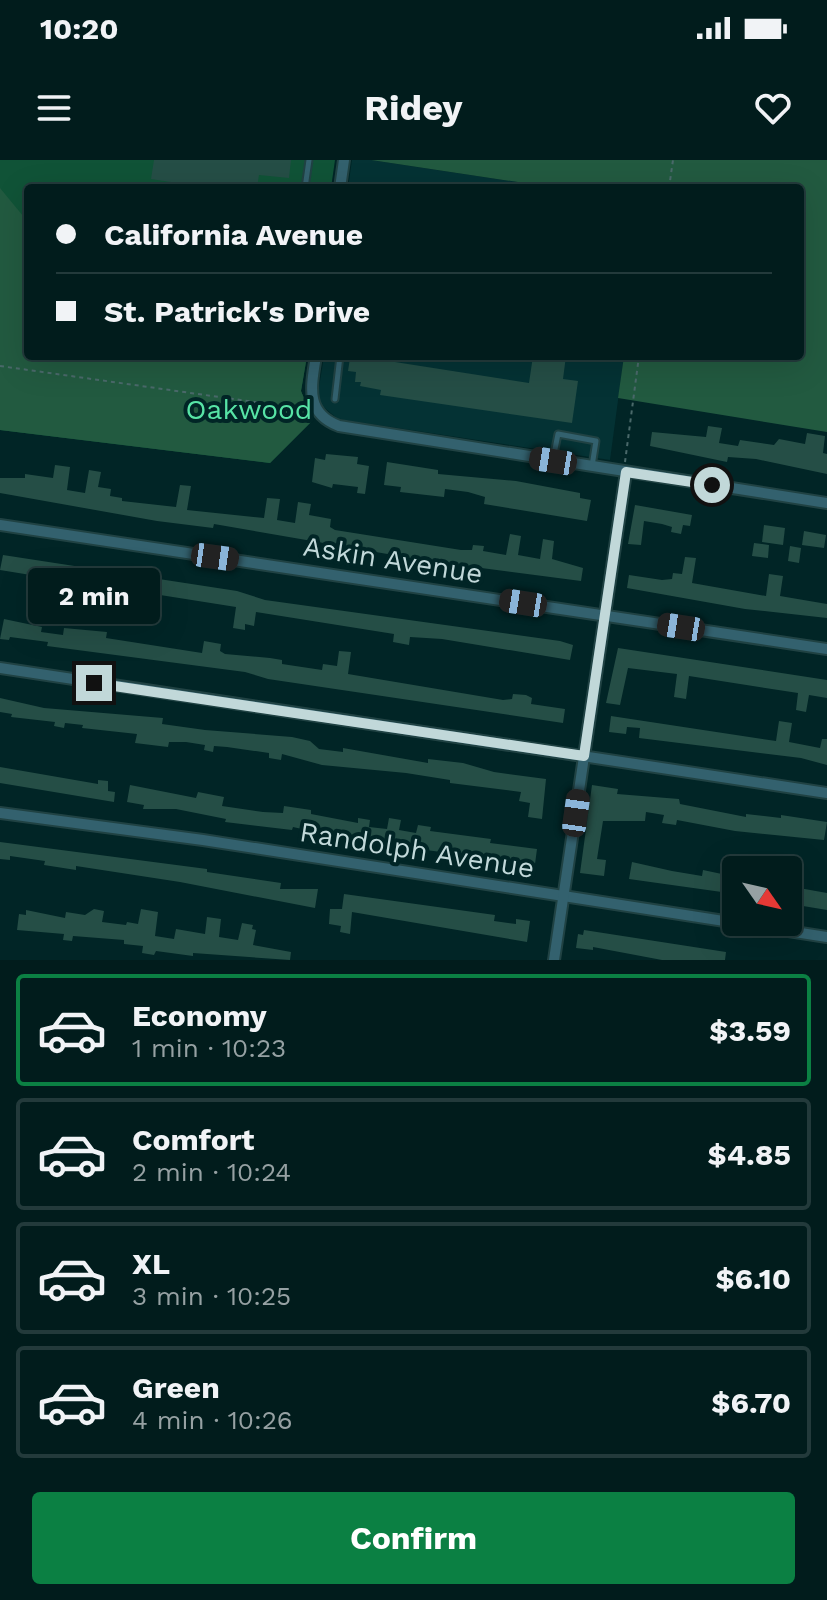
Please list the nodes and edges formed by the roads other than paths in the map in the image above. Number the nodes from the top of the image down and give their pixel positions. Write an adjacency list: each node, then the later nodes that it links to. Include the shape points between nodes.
1 (309, 160): 3 (lane)
2 (344, 160): 4 (street)
3 (306, 184)
4 (341, 184)
5 (316, 360): 8 (street, via 310,410 324,421)
6 (340, 360): 7 (lane)
7 (335, 399)
8 (553, 461): 9 (street); 9 (lane, via 558,434 596,441)
9 (592, 467): 10 (street)
10 (626, 472): 11 (street); 13 (street)
11 (827, 503)
12 (0, 525): 13 (street, Askin Avenue)
13 (605, 616): 14 (street, Askin Avenue); 16 (street)
14 (827, 649)
15 (0, 668): 16 (street)
16 (584, 756): 17 (street); 19 (street)
17 (827, 793)
18 (0, 813): 19 (street, Randolph Avenue)
19 (564, 897): 20 (street, Randolph Avenue); 21 (street)
20 (827, 937)
21 (554, 960)

